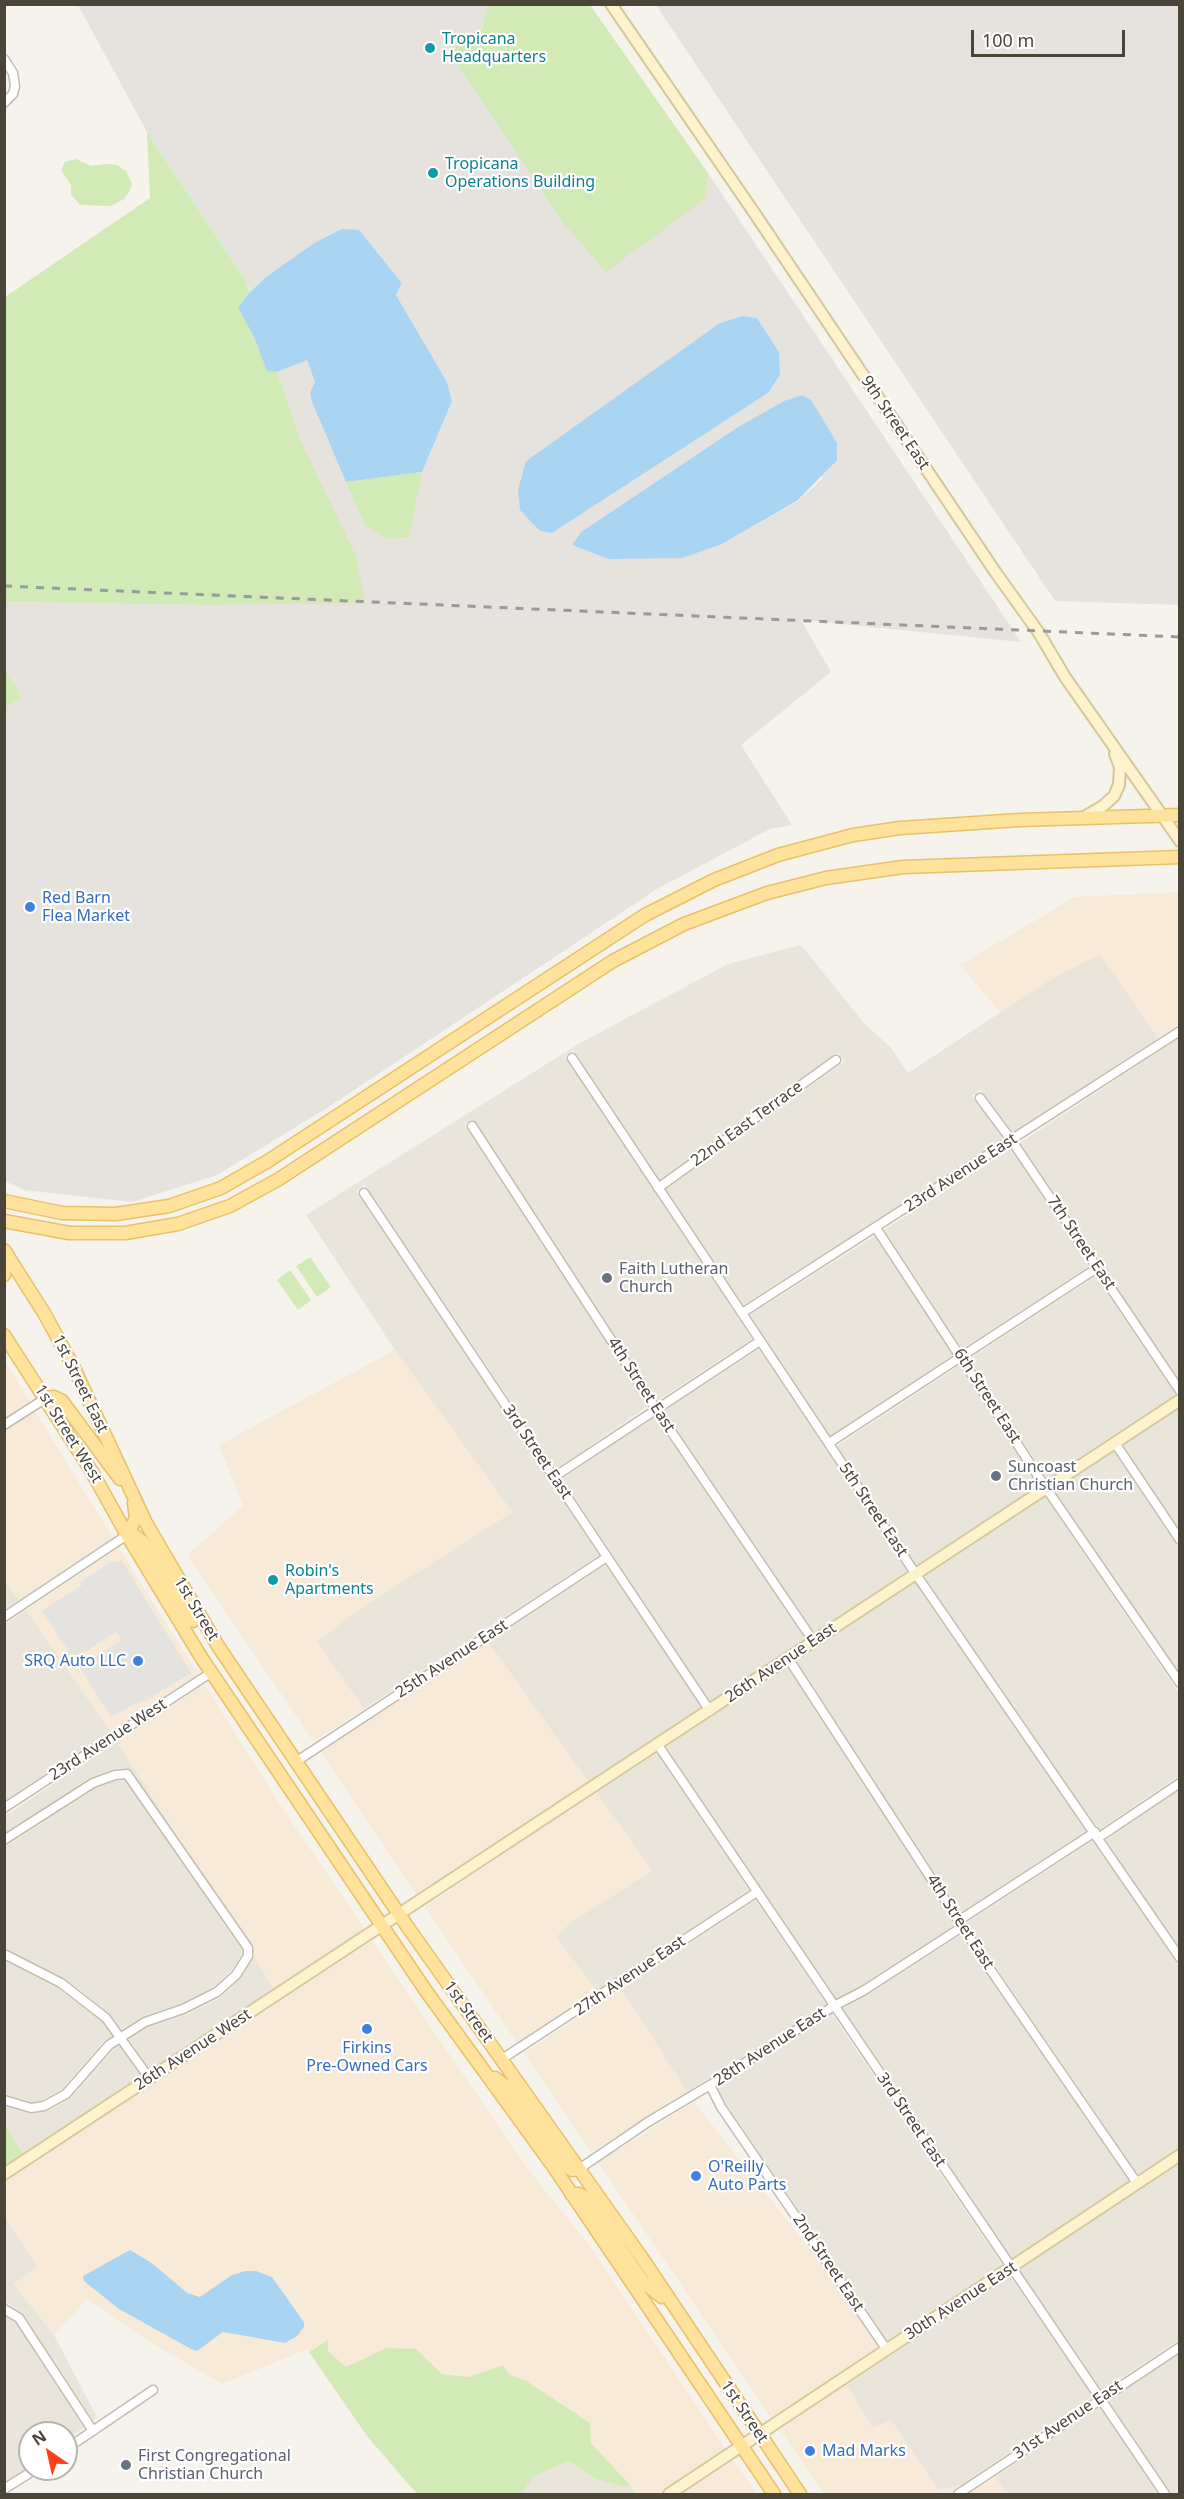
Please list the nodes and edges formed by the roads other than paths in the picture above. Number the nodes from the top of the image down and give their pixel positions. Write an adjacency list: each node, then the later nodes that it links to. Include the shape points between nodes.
1 (611, 4): 4 (street, 9th Street East)
2 (4, 59): 3 (street, via 15,82 13,94)
3 (4, 103)
4 (1108, 738): 6 (street, 9th Street East); 7 (street, via 1120,767 1119,785 1114,796)
5 (1179, 815): 6 (main road)
6 (1164, 816): 7 (main road); 8 (street, 9th Street East)
7 (1084, 817): 18 (main road, via 900,828 852,835 778,855 706,883 645,915 268,1161 220,1188 169,1206 116,1214 62,1213)
8 (1179, 840)
9 (1179, 856): 19 (main road, via 903,867 826,878 766,893 684,924 621,957 279,1179 222,1209 160,1228 105,1234 51,1231)
10 (1179, 1031): 15 (street, 23rd Avenue East)
11 (572, 1058): 16 (street, 5th Street East)
12 (836, 1060): 16 (street, 22nd East Terrace)
13 (980, 1098): 15 (street, 7th Street East)
14 (472, 1126): 31 (street, 4th Street East)
15 (1012, 1141): 20 (street, 23rd Avenue East); 22 (street, 7th Street East)
16 (658, 1188): 24 (street, 5th Street East)
17 (364, 1193): 35 (street, 3rd Street East)
18 (4, 1201)
19 (4, 1221)
20 (876, 1228): 24 (street, 23rd Avenue East); 27 (street, 6th Street East)
21 (6, 1252): 23 (main road); 37 (main road, 1st Street East, via 72,1364)
22 (1097, 1268): 27 (street); 28 (street, 7th Street East)
23 (4, 1275)
24 (742, 1313): 26 (street, 5th Street East)
25 (4, 1335): 29 (main road, 1st Street West)
26 (760, 1341): 31 (street); 33 (street, 5th Street East)
27 (961, 1357): 33 (street); 36 (street, 6th Street East)
28 (1179, 1391)
29 (46, 1398): 32 (street); 37 (main road, via 62,1401); 39 (main road, 1st Street West)
30 (1179, 1400): 34 (street, 26th Avenue East)
31 (656, 1408): 35 (street); 44 (street, 4th Street East)
32 (4, 1425)
33 (829, 1443): 42 (street, 5th Street East)
34 (1115, 1443): 36 (street, 26th Avenue East); 40 (street)
35 (554, 1477): 41 (street, 3rd Street East)
36 (1046, 1488): 42 (street, 26th Avenue East); 47 (street, 6th Street East)
37 (131, 1492): 38 (main road, 1st Street East); 39 (main road, via 136,1518)
38 (146, 1523): 48 (main road, 1st Street)
39 (126, 1535): 43 (street); 46 (main road, 1st Street); 48 (main road, via 137,1537 145,1545 224,1670)
40 (1179, 1540)
41 (607, 1557): 49 (street, 3rd Street East); 51 (street, 25th Avenue East)
42 (915, 1573): 44 (street, 26th Avenue East); 54 (street, 5th Street East)
43 (4, 1617)
44 (814, 1642): 45 (street, 26th Avenue East)
45 (788, 1658): 49 (street, 26th Avenue East); 58 (street, 4th Street East)
46 (212, 1672): 53 (street, 23rd Avenue West); 59 (main road, 1st Street)
47 (1179, 1683)
48 (253, 1699): 51 (main road, 1st Street)
49 (710, 1711): 50 (street, 26th Avenue East)
50 (658, 1744): 56 (street, 3rd Street East); 57 (street, 26th Avenue East)
51 (297, 1761): 57 (main road, 1st Street)
52 (1179, 1783): 54 (street, 28th Avenue East)
53 (4, 1808)
54 (1097, 1835): 58 (street, 28th Avenue East); 61 (street, 5th Street East)
55 (4, 1840): 63 (street, via 93,1783 127,1774 248,1948 248,1956 236,1975 217,1992 145,2022)
56 (757, 1892): 62 (street, 3rd Street East); 64 (street, 27th Avenue East)
57 (400, 1915): 59 (street, 26th Avenue East); 64 (main road, 1st Street)
58 (960, 1924): 62 (street, 28th Avenue East, via 863,1991); 72 (street, 4th Street East)
59 (382, 1926): 65 (main road, 1st Street); 66 (street, 26th Avenue West)
60 (4, 1954): 63 (street, via 81,1997)
61 (1179, 1958)
62 (834, 2006): 67 (street, 28th Avenue East); 74 (street, 3rd Street East)
63 (121, 2037): 66 (street); 68 (street, via 109,2045 66,2094 44,2106 31,2108)
64 (502, 2059): 70 (main road, 1st Street)
65 (486, 2072): 70 (main road, via 511,2090 565,2165); 73 (main road, 1st Street)
66 (150, 2079): 71 (street, 26th Avenue West)
67 (710, 2085): 70 (street, 28th Avenue East); 78 (street, 2nd Street East, via 721,2107)
68 (4, 2100)
69 (1179, 2155): 72 (street, 30th Avenue East)
70 (579, 2169): 75 (main road, 1st Street)
71 (4, 2174)
72 (1137, 2183): 74 (street, 30th Avenue East)
73 (571, 2194): 75 (main road, via 586,2198 643,2282); 84 (main road, 1st Street)
74 (1011, 2268): 78 (street, 30th Avenue East); 80 (street, 3rd Street East)
75 (672, 2306): 82 (main road, 1st Street)
76 (4, 2309): 81 (street, via 19,2318)
77 (1179, 2347): 80 (street, 31st Avenue East)
78 (887, 2350): 82 (street, 30th Avenue East)
79 (153, 2390): 81 (street)
80 (1101, 2398): 90 (street, 31st Avenue East); 91 (street, 3rd Street East)
81 (93, 2431): 83 (street)
82 (760, 2435): 84 (street, 30th Avenue East); 89 (main road, 1st Street)
83 (78, 2441)
84 (742, 2447): 87 (street, 30th Avenue East); 88 (main road, 1st Street)
85 (18, 2480): 86 (street)
86 (4, 2489)
87 (669, 2494)
88 (774, 2494)
89 (800, 2494)
90 (958, 2494)
91 (1164, 2494)

